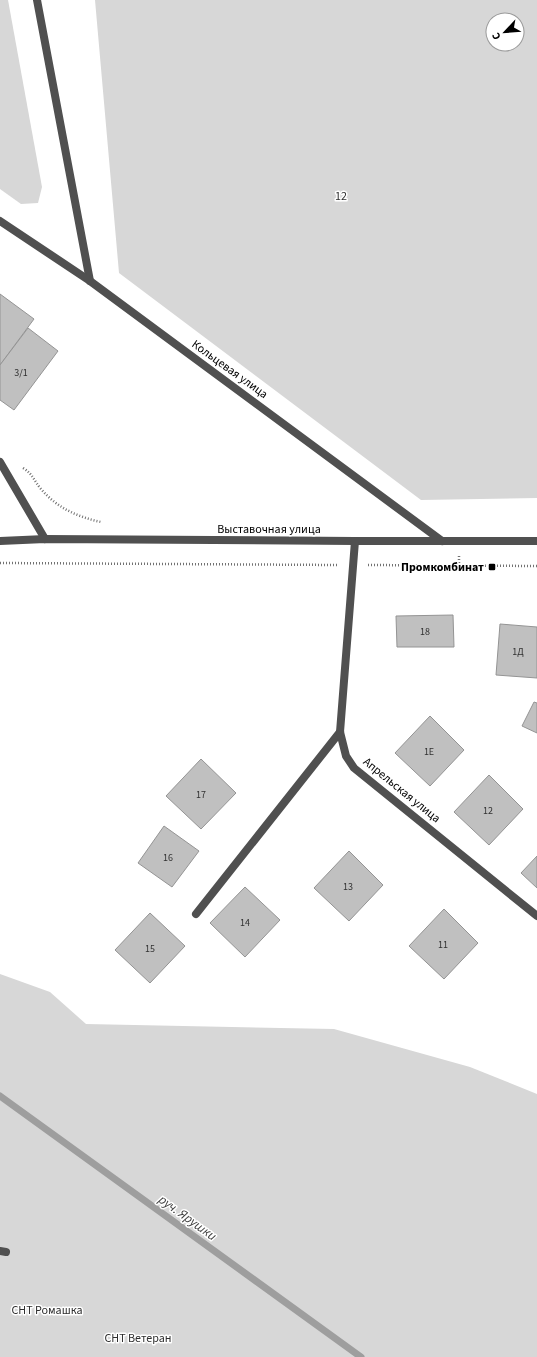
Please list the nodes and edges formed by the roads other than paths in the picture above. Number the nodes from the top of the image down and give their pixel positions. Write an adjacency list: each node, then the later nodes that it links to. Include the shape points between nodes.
1 (37, 0): 3 (street)
2 (0, 221): 3 (street, Кольцевая улица)
3 (90, 281): 8 (street, Кольцевая улица)
4 (0, 462): 5 (street)
5 (45, 539): 6 (street, Выставочная улица); 7 (street, Выставочная улица)
6 (0, 541)
7 (354, 541): 8 (street, Выставочная улица); 10 (street, Апрельская улица)
8 (442, 541): 9 (street, Выставочная улица)
9 (537, 541)
10 (340, 732): 11 (street); 12 (street, Апрельская улица, via 346,756 354,768)
11 (196, 914)
12 (537, 916)

